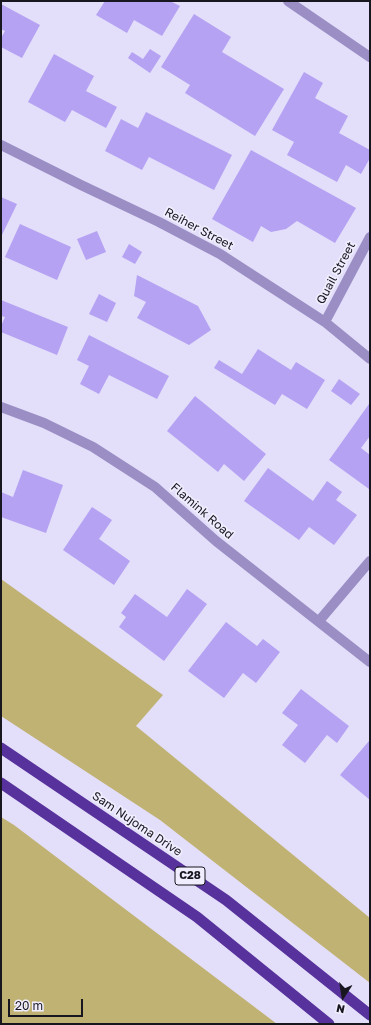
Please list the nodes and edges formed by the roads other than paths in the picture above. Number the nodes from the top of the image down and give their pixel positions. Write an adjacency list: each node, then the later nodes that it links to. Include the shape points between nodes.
1 (288, 1): 2 (street)
2 (370, 57)
3 (1, 145): 5 (street, Reiher Street, via 220,254)
4 (370, 237): 5 (street, Quail Street)
5 (325, 322): 6 (street, Reiher Street)
6 (370, 359)
7 (1, 407): 9 (street, Flamink Road, via 44,423 93,447 154,486 216,541)
8 (370, 561): 9 (street)
9 (319, 621): 10 (street, Flamink Road)
10 (370, 662)
11 (1, 748): 13 (highway, Sam Nujoma Drive / C28, via 226,900)
12 (1, 783): 14 (highway, C28, via 197,918)
13 (370, 1015)
14 (329, 1024)

